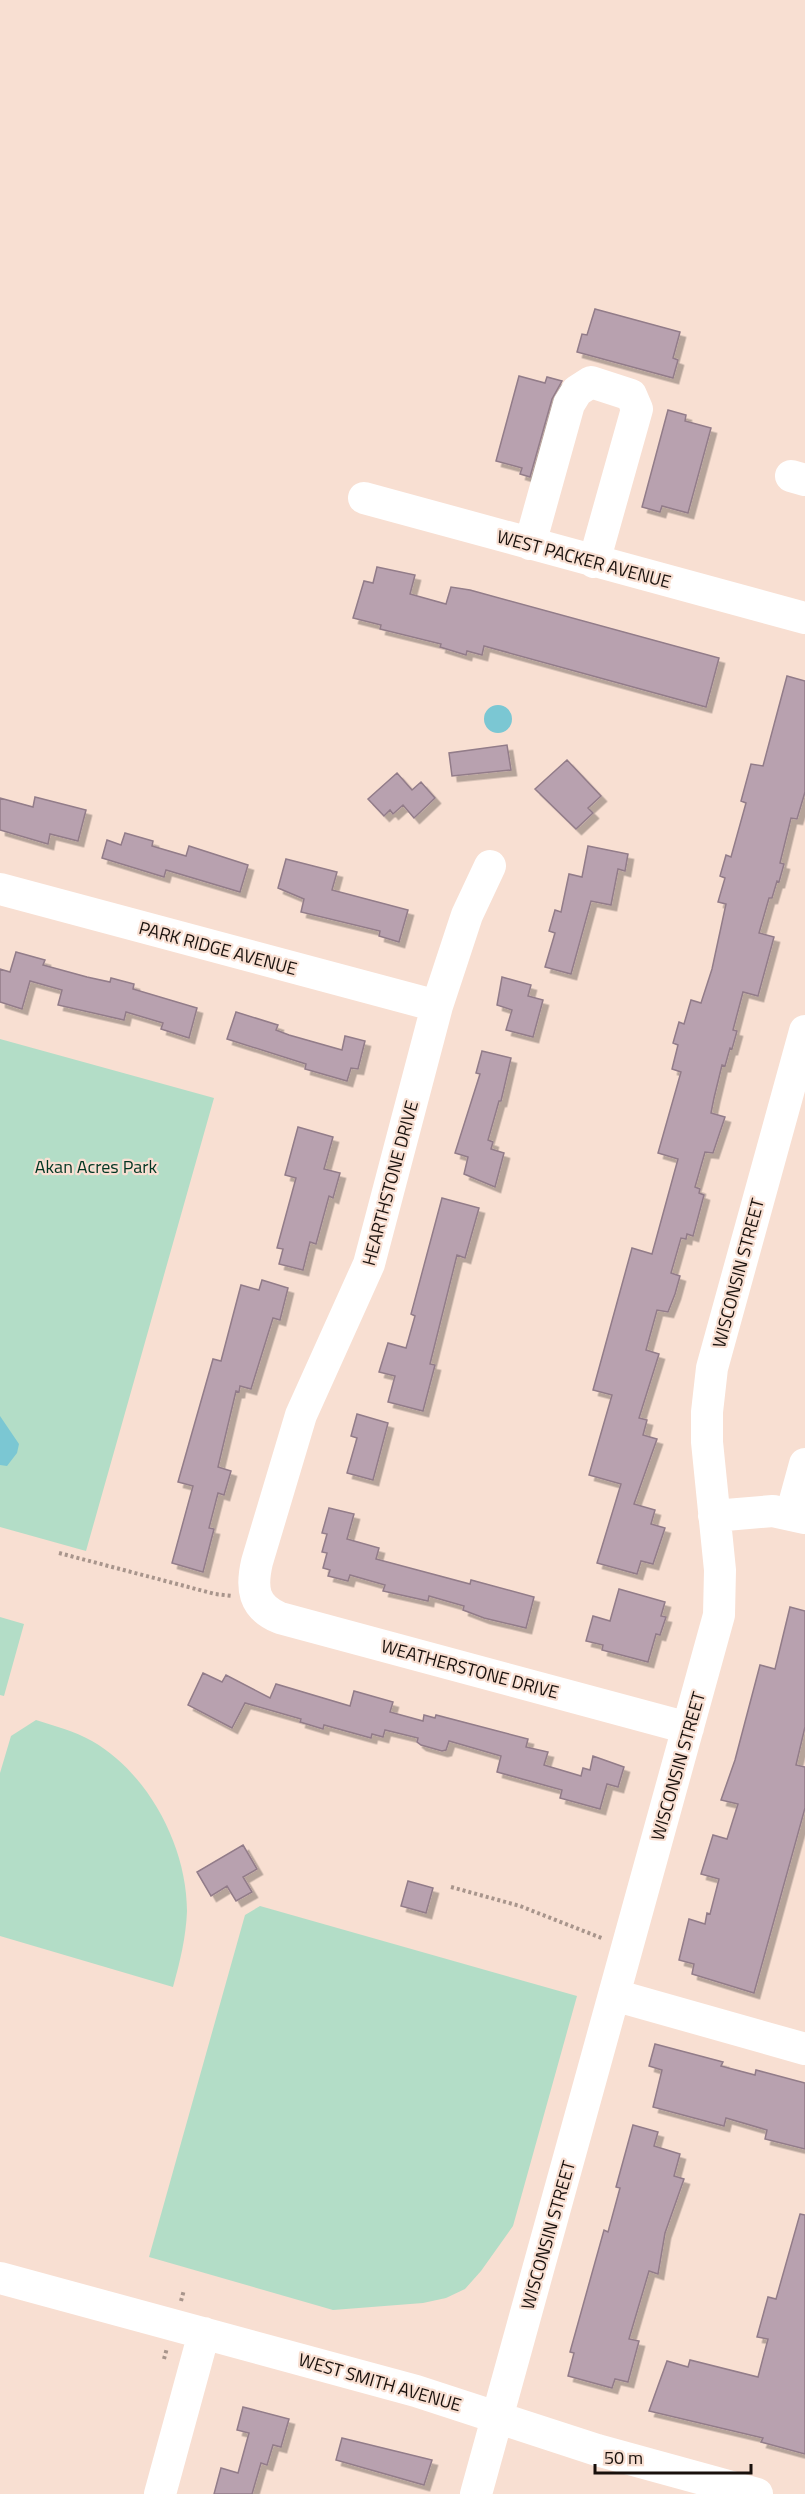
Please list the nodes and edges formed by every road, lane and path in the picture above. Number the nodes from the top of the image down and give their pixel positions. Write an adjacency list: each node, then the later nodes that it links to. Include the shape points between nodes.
1 (364, 498): 2 (street, WEST PACKER AVENUE)
2 (530, 544): 3 (street, WEST PACKER AVENUE); 3 (street, via 569,404 591,382 616,388 632,395 637,409)
3 (594, 562): 4 (street, WEST PACKER AVENUE)
4 (805, 618)
5 (490, 866): 7 (street, HEARTHSTONE DRIVE, via 467,915)
6 (0, 890): 7 (street, PARK RIDGE AVENUE)
7 (437, 1006): 13 (street, HEARTHSTONE DRIVE, via 379,1236 302,1415 257,1562 252,1585)
8 (804, 1037): 10 (street, WISCONSIN STREET, via 712,1368 707,1432)
9 (805, 1464): 11 (street)
10 (714, 1516): 11 (street, via 773,1511); 14 (street, WISCONSIN STREET, via 720,1570 719,1615)
11 (798, 1516)
12 (59, 1553): 13 (path, via 215,1594)
13 (255, 1597): 14 (street, WEATHERSTONE DRIVE, via 268,1613 280,1618)
14 (688, 1728): 16 (street, WISCONSIN STREET)
15 (451, 1887): 16 (path, via 520,1906)
16 (627, 1948): 17 (street, WISCONSIN STREET)
17 (614, 1995): 18 (street); 21 (street, WISCONSIN STREET)
18 (805, 2049)
19 (0, 2278): 20 (street, WEST SMITH AVENUE)
20 (204, 2333): 21 (street, WEST SMITH AVENUE); 22 (street)
21 (497, 2417): 23 (street, WISCONSIN STREET); 24 (street, WEST SMITH AVENUE, via 597,2450)
22 (160, 2494)
23 (476, 2494)
24 (757, 2494)

